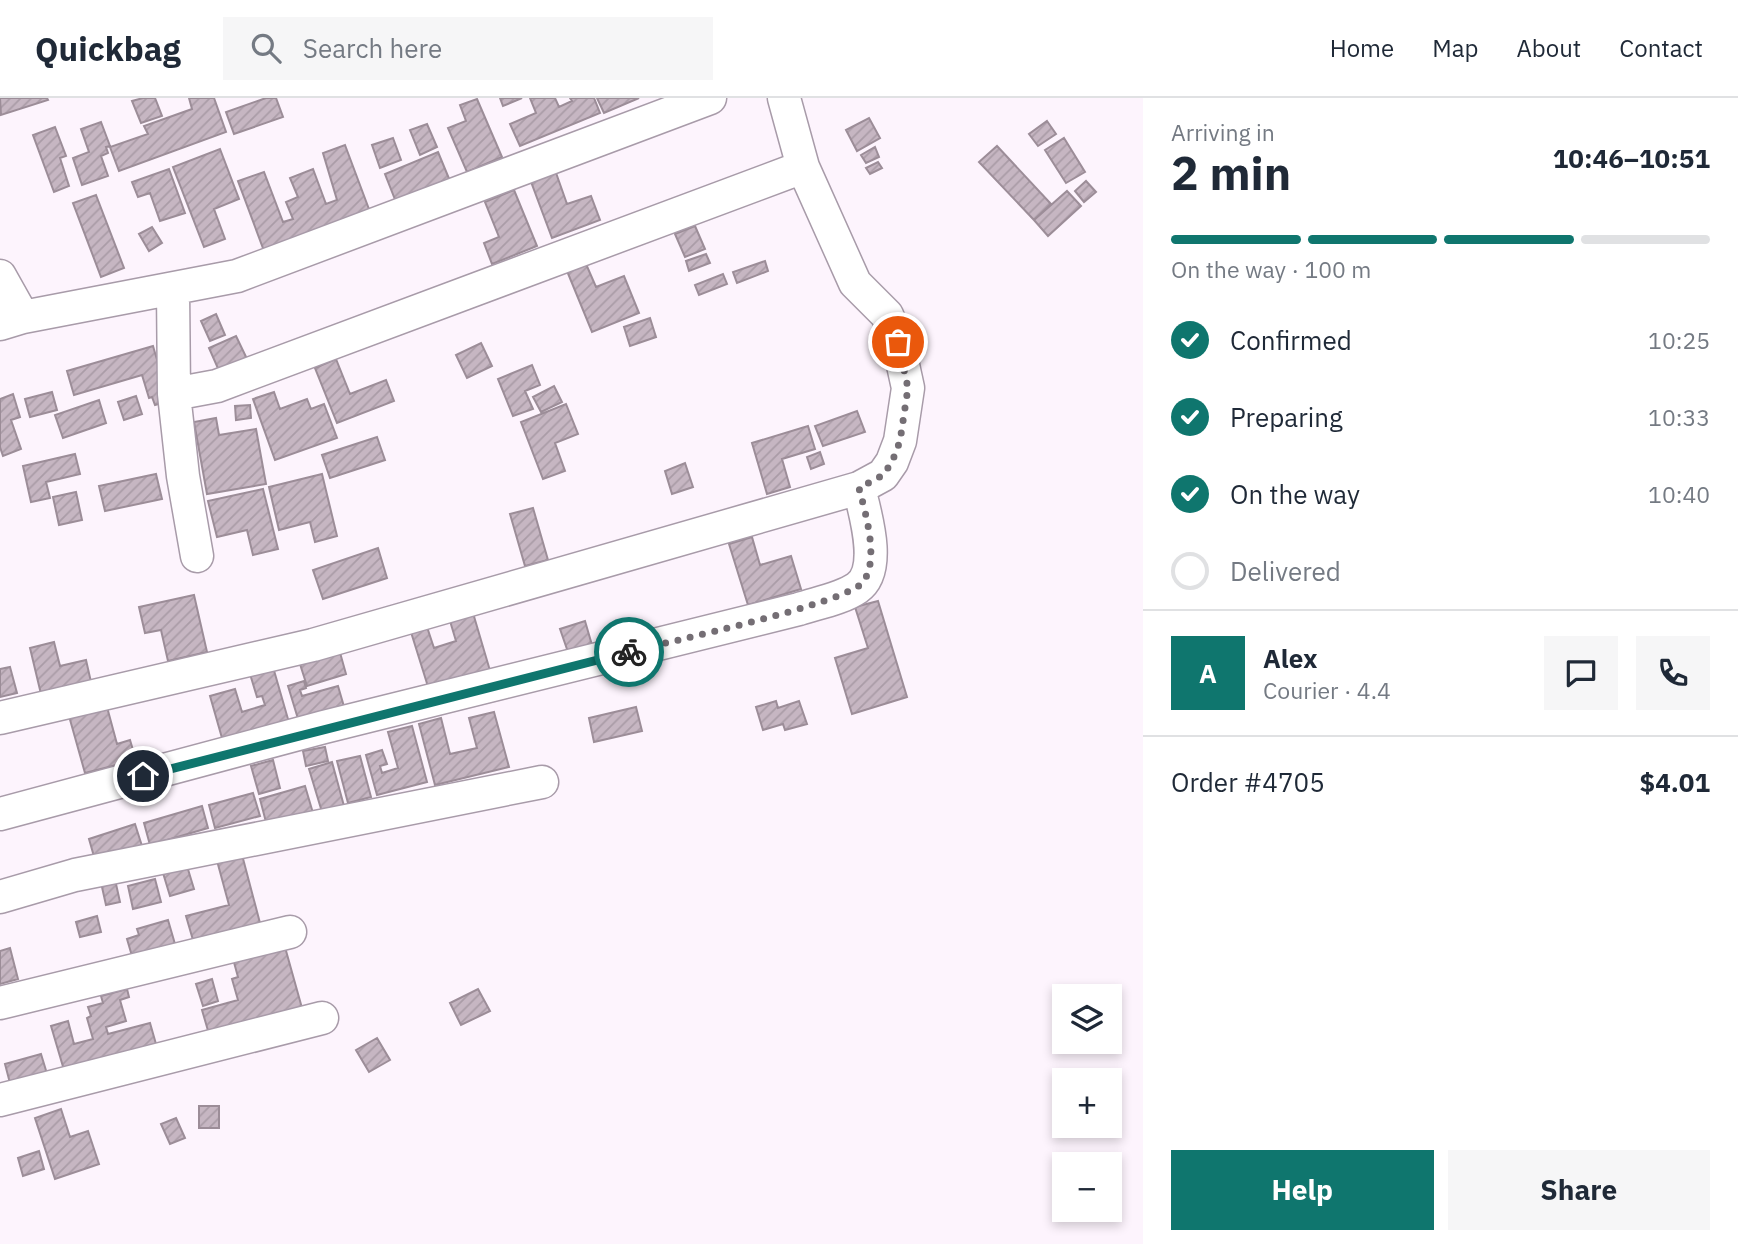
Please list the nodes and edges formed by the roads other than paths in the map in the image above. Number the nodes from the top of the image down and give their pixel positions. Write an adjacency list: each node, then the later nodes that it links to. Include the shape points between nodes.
1 (710, 98): 5 (street, via 237,276)
2 (784, 98): 3 (street)
3 (803, 167): 7 (street, via 217,386); 8 (street, via 855,283 887,315 908,388 892,462 883,475)
4 (0, 276): 6 (street)
5 (173, 289): 6 (street); 7 (street)
6 (11, 320)
7 (174, 394): 9 (street)
8 (859, 488): 10 (street, via 313,645); 12 (street, via 871,537 865,580 856,589 799,609 324,727)
9 (197, 556)
10 (0, 718)
11 (542, 782): 13 (street, via 88,872)
12 (0, 814)
13 (0, 897)
14 (290, 932): 15 (street)
15 (0, 1003)
16 (322, 1018): 17 (street)
17 (0, 1100)

